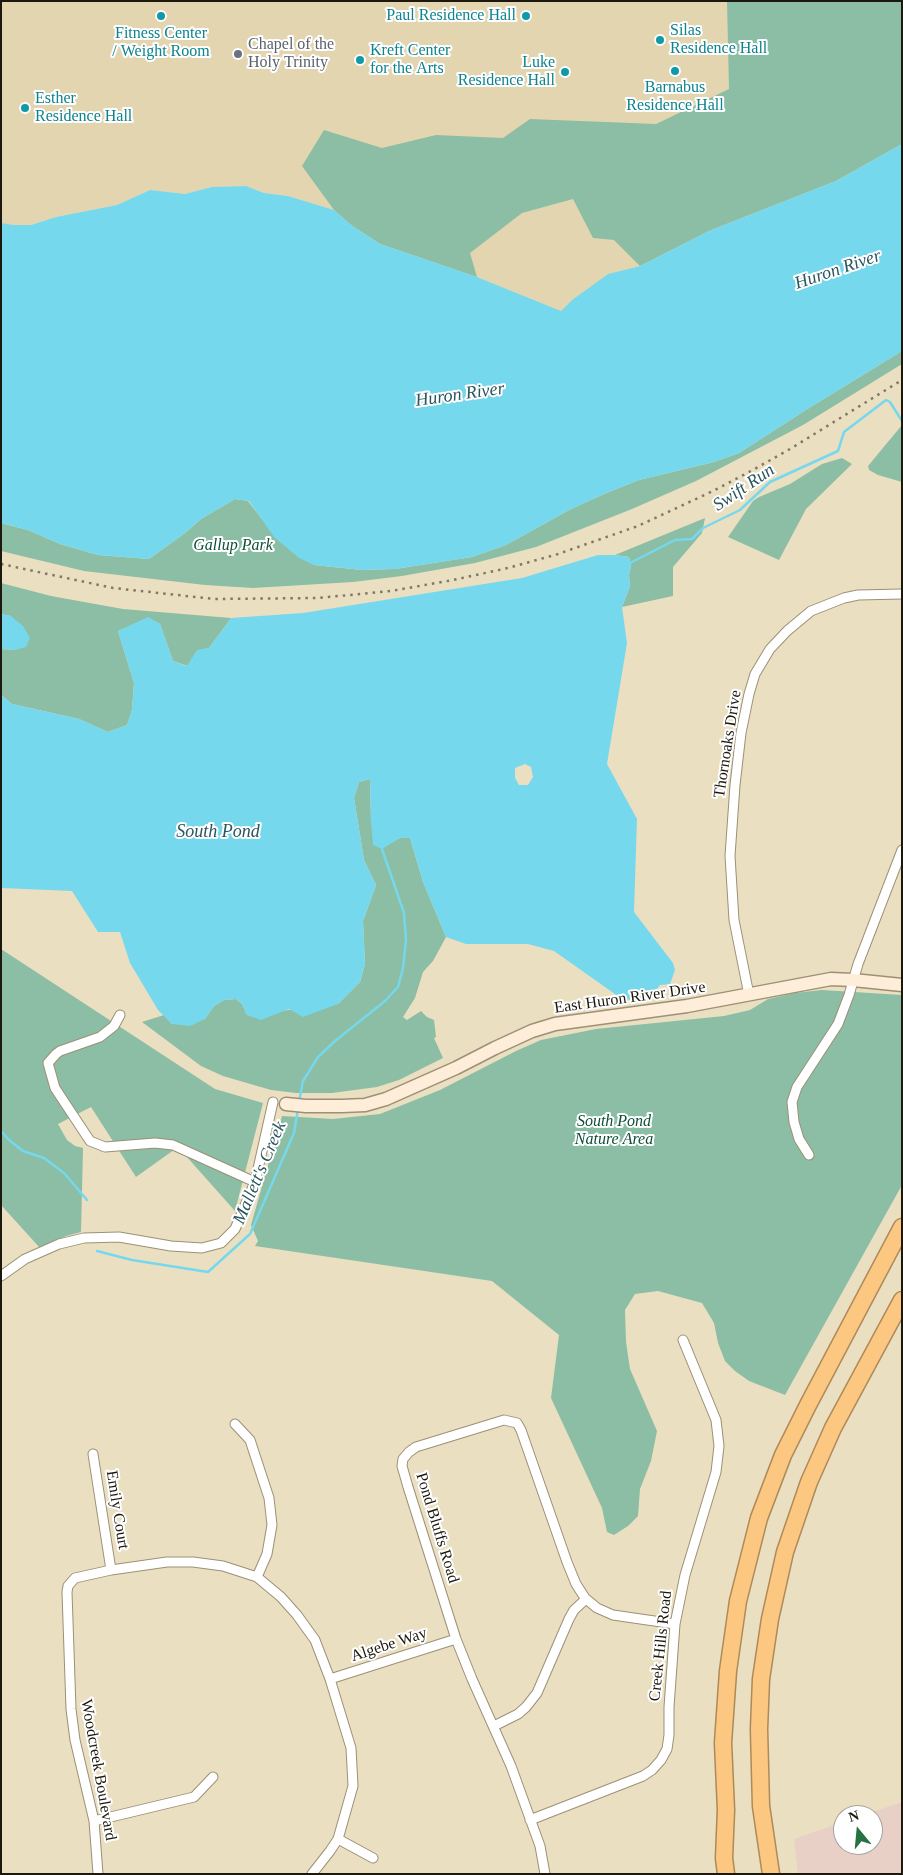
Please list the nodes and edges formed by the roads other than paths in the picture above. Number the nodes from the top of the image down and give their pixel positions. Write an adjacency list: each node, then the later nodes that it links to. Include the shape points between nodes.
1 (902, 594): 5 (street, Thornoaks Drive, via 858,595 811,611 770,650 755,674 741,733 730,856 734,920)
2 (902, 850): 3 (street)
3 (853, 980): 4 (main road, East Huron River Drive); 5 (main road, East Huron River Drive, via 805,983); 9 (street, via 838,1024 797,1087 792,1102 799,1139)
4 (902, 985)
5 (749, 996): 8 (main road, East Huron River Drive, via 555,1024 502,1044 386,1099 365,1105)
6 (120, 1015): 10 (street, via 114,1026 100,1037 60,1051 48,1063 55,1088 90,1141 106,1147 155,1143 173,1145)
7 (272, 1102): 10 (street)
8 (286, 1104)
9 (809, 1155)
10 (255, 1182): 12 (street, via 235,1229 221,1242 202,1248 119,1237 84,1238 25,1258)
11 (902, 1227): 26 (highway, via 783,1455 759,1518 738,1601 728,1671 723,1743)
12 (1, 1276)
13 (902, 1300): 25 (highway, via 833,1428 809,1482 785,1552 761,1679)
14 (684, 1340): 20 (street, Creek Hills Road, via 716,1420 719,1446 716,1472 685,1575)
15 (234, 1424): 18 (street, via 250,1440 269,1498 272,1525 267,1554)
16 (93, 1454): 17 (street, Emily Court)
17 (111, 1570): 18 (street, via 167,1562 193,1562 223,1566); 28 (street, Woodcreek Boulevard, via 75,1578 67,1592 74,1740)
18 (257, 1577): 22 (street, via 281,1597 315,1640)
19 (586, 1599): 20 (street, Pond Bluffs Road, via 613,1615); 21 (street, Pond Bluffs Road, via 567,1562 517,1423 504,1420 416,1447 403,1459 402,1466); 23 (street, via 571,1614 537,1693 526,1708)
20 (675, 1624): 27 (street, Creek Hills Road, via 669,1735 661,1760 643,1776)
21 (456, 1639): 22 (street, Algebe Way); 23 (street, Pond Bluffs Road)
22 (330, 1679): 29 (street, via 350,1740 353,1767 353,1786)
23 (494, 1726): 27 (street, Pond Bluffs Road)
24 (213, 1777): 28 (street, via 194,1797)
25 (761, 1806): 36 (highway); 37 (highway)
26 (726, 1810): 34 (highway); 35 (highway)
27 (530, 1820): 33 (street, Pond Bluffs Road, via 540,1846)
28 (94, 1821): 31 (street, Woodcreek Boulevard)
29 (338, 1839): 30 (street); 32 (street)
30 (373, 1858)
31 (98, 1874)
32 (312, 1874)
33 (545, 1874)
34 (726, 1874)
35 (735, 1874)
36 (770, 1874)
37 (777, 1874)

